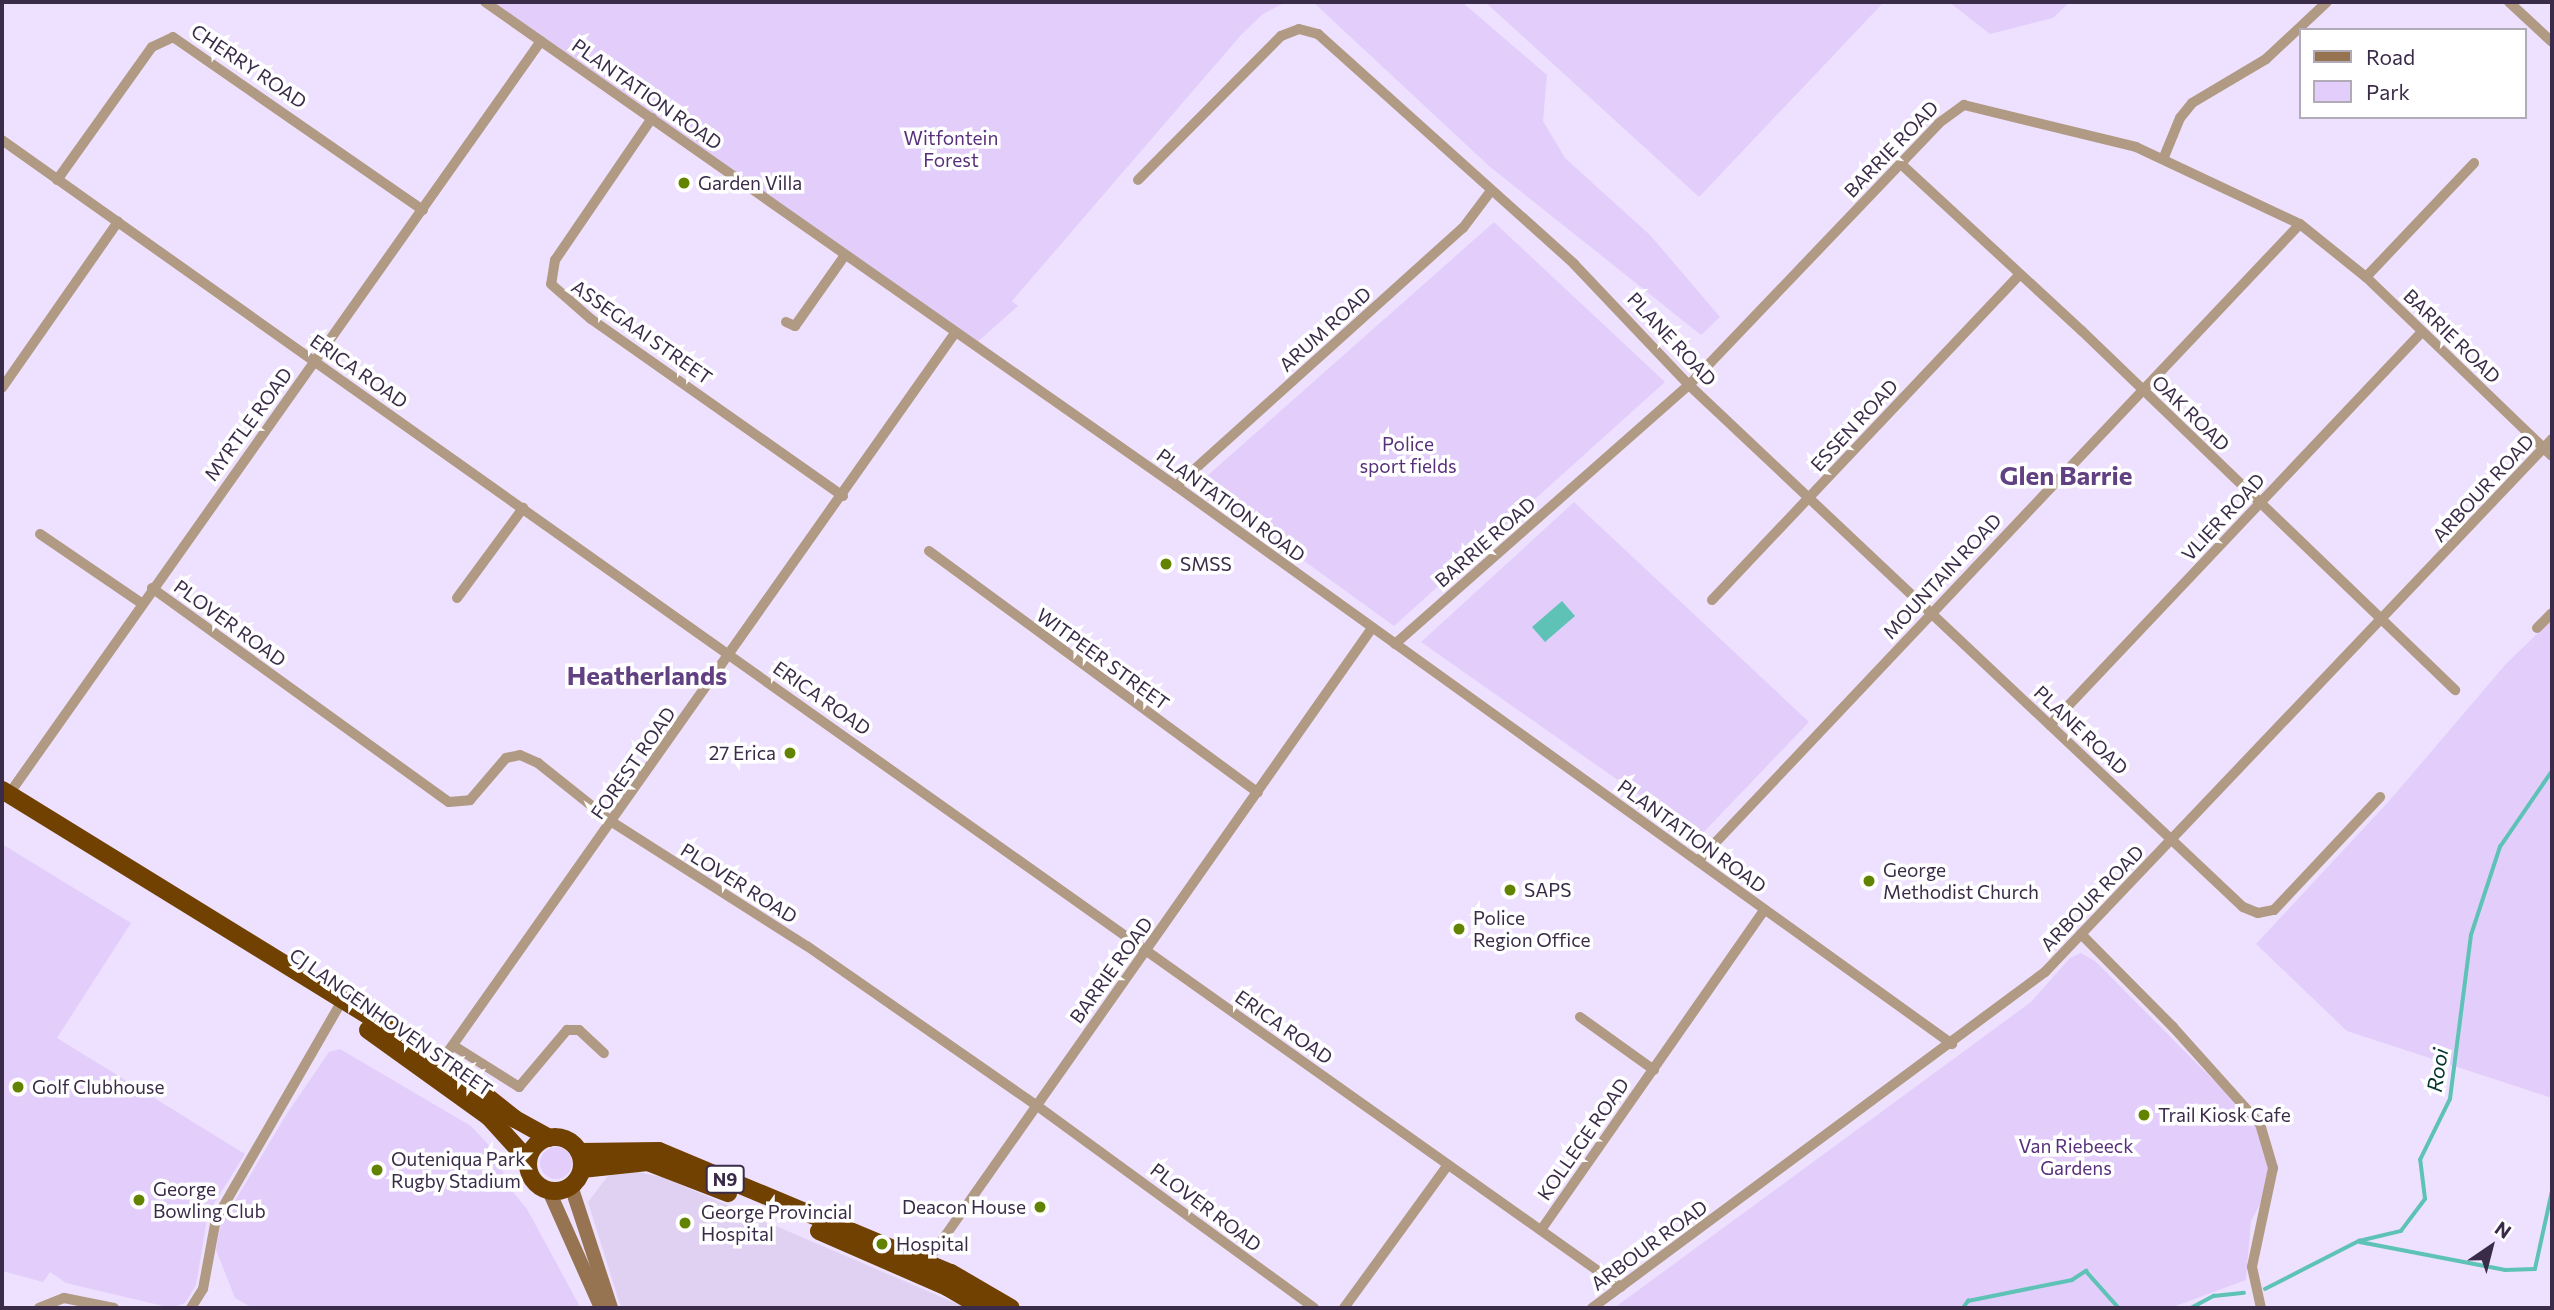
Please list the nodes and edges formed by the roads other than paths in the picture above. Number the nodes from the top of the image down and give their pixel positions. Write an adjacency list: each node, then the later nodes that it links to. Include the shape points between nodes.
1 (485, 2): 6 (street, PLANTATION ROAD)
2 (2327, 2): 4 (street)
3 (2510, 2): 7 (street)
4 (2299, 28)
5 (2298, 29): 10 (street, via 2266,59 2192,103 2180,118)
6 (541, 41): 8 (street, PLANTATION ROAD); 16 (street, MYRTLE ROAD)
7 (2552, 42)
8 (652, 118): 19 (street, PLANTATION ROAD); 33 (street, ASSEGAAI STREET, via 555,260 551,284 591,319)
9 (2, 141): 13 (street, ERICA ROAD)
10 (2164, 157): 12 (street, BARRIE ROAD, via 2101,136 1964,105 1949,112); 18 (street, BARRIE ROAD)
11 (2474, 163): 21 (street)
12 (1900, 164): 20 (street, OAK ROAD); 26 (street, BARRIE ROAD)
13 (57, 180): 16 (street, CHERRY ROAD, via 152,47 173,37); 17 (street, ERICA ROAD)
14 (1138, 180): 15 (street, PLANE ROAD, via 1281,37 1299,29 1325,40)
15 (1490, 192): 26 (street, PLANE ROAD, via 1614,303); 32 (street, ARUM ROAD, via 1463,228)
16 (423, 210): 25 (street, MYRTLE ROAD)
17 (118, 222): 25 (street, ERICA ROAD); 27 (street)
18 (2300, 225): 21 (street, BARRIE ROAD); 28 (street, MOUNTAIN ROAD)
19 (845, 255): 22 (street, via 795,326); 23 (street, PLANTATION ROAD)
20 (2020, 274): 28 (street, OAK ROAD); 34 (street, ESSEN ROAD)
21 (2366, 277): 24 (street, BARRIE ROAD)
22 (786, 322)
23 (955, 333): 32 (street, PLANTATION ROAD); 33 (street, FOREST ROAD)
24 (2421, 333): 30 (street, BARRIE ROAD); 35 (street, VLIER ROAD)
25 (315, 361): 36 (street, ERICA ROAD); 39 (street, MYRTLE ROAD)
26 (1689, 385): 34 (street, PLANE ROAD); 48 (street, BARRIE ROAD)
27 (2, 388)
28 (2143, 390): 35 (street, OAK ROAD); 44 (street, MOUNTAIN ROAD)
29 (2552, 439): 30 (street, ARBOUR ROAD)
30 (2544, 448): 31 (street, BARRIE ROAD); 45 (street, ARBOUR ROAD)
31 (2552, 456)
32 (1176, 486): 46 (street, PLANTATION ROAD)
33 (843, 496): 49 (street, FOREST ROAD)
34 (1808, 499): 41 (street, ESSEN ROAD); 44 (street, PLANE ROAD)
35 (2259, 504): 45 (street, OAK ROAD); 51 (street, VLIER ROAD)
36 (523, 508): 40 (street); 49 (street, ERICA ROAD)
37 (40, 534): 42 (street)
38 (929, 551): 53 (street, WITPEER STREET)
39 (152, 588): 42 (street, MYRTLE ROAD); 55 (street, PLOVER ROAD, via 442,799 454,804 470,800 500,762 520,755 538,763)
40 (457, 598)
41 (1712, 600)
42 (141, 603): 52 (street, MYRTLE ROAD)
43 (2552, 613): 47 (street)
44 (1931, 614): 51 (street, PLANE ROAD); 57 (street, MOUNTAIN ROAD)
45 (2384, 618): 50 (street, OAK ROAD); 56 (street, ARBOUR ROAD)
46 (1372, 628): 48 (street, PLANTATION ROAD); 53 (street, BARRIE ROAD)
47 (2537, 628)
48 (1395, 644): 57 (street, PLANTATION ROAD)
49 (730, 655): 55 (street, FOREST ROAD); 60 (street, ERICA ROAD)
50 (2455, 690)
51 (2050, 725): 56 (street, PLANE ROAD)
52 (5, 792): 61 (highway, CJ LANGENHOVEN STREET / N9)
53 (1258, 793): 60 (street, BARRIE ROAD)
54 (2380, 797): 56 (street, PLANE ROAD, via 2285,900 2265,913 2243,907)
55 (612, 822): 64 (street, FOREST ROAD); 68 (street, PLOVER ROAD, via 807,946)
56 (2171, 840): 59 (street, ARBOUR ROAD)
57 (1698, 861): 58 (street, PLANTATION ROAD)
58 (1764, 910): 63 (street, PLANTATION ROAD); 67 (street, KOLLEGE ROAD)
59 (2081, 934): 63 (street, ARBOUR ROAD, via 2026,989); 88 (street, via 2260,1124 2273,1162 2272,1188 2253,1260)
60 (1147, 950): 68 (street, BARRIE ROAD); 72 (street, ERICA ROAD)
61 (339, 1005): 66 (highway, CJ LANGENHOVEN STREET / N9); 80 (street, via 216,1219 203,1289)
62 (1580, 1017): 67 (street, KOLLEGE ROAD)
63 (1952, 1044): 77 (street, ARBOUR ROAD)
64 (454, 1046): 65 (street, via 519,1087 567,1030 579,1030); 66 (street, FOREST ROAD)
65 (604, 1053)
66 (438, 1067): 69 (highway, CJ LANGENHOVEN STREET / N9); 70 (highway, CJ LANGENHOVEN STREET / N9, via 501,1127)
67 (1654, 1070): 75 (street, KOLLEGE ROAD)
68 (1036, 1105): 76 (street, BARRIE ROAD); 85 (street, PLOVER ROAD)
69 (549, 1138): 70 (highway, via 535,1146); 71 (highway, N9, via 564,1139)
70 (528, 1160): 74 (highway, N9, via 532,1180)
71 (580, 1160): 73 (highway); 76 (highway, N9, via 659,1151)
72 (1448, 1165): 75 (street, ERICA ROAD); 86 (street)
73 (571, 1186): 74 (highway); 82 (street)
74 (549, 1191): 81 (street)
75 (1541, 1230): 77 (street, ERICA ROAD)
76 (922, 1268): 83 (highway, N9); 84 (highway, N9)
77 (1620, 1287): 87 (street, ARBOUR ROAD)
78 (39, 1308): 79 (street, via 64,1298)
79 (114, 1308)
80 (191, 1308)
81 (601, 1308)
82 (611, 1308)
83 (983, 1308)
84 (1011, 1308)
85 (1314, 1308)
86 (1344, 1308)
87 (1592, 1308)
88 (2260, 1308)

